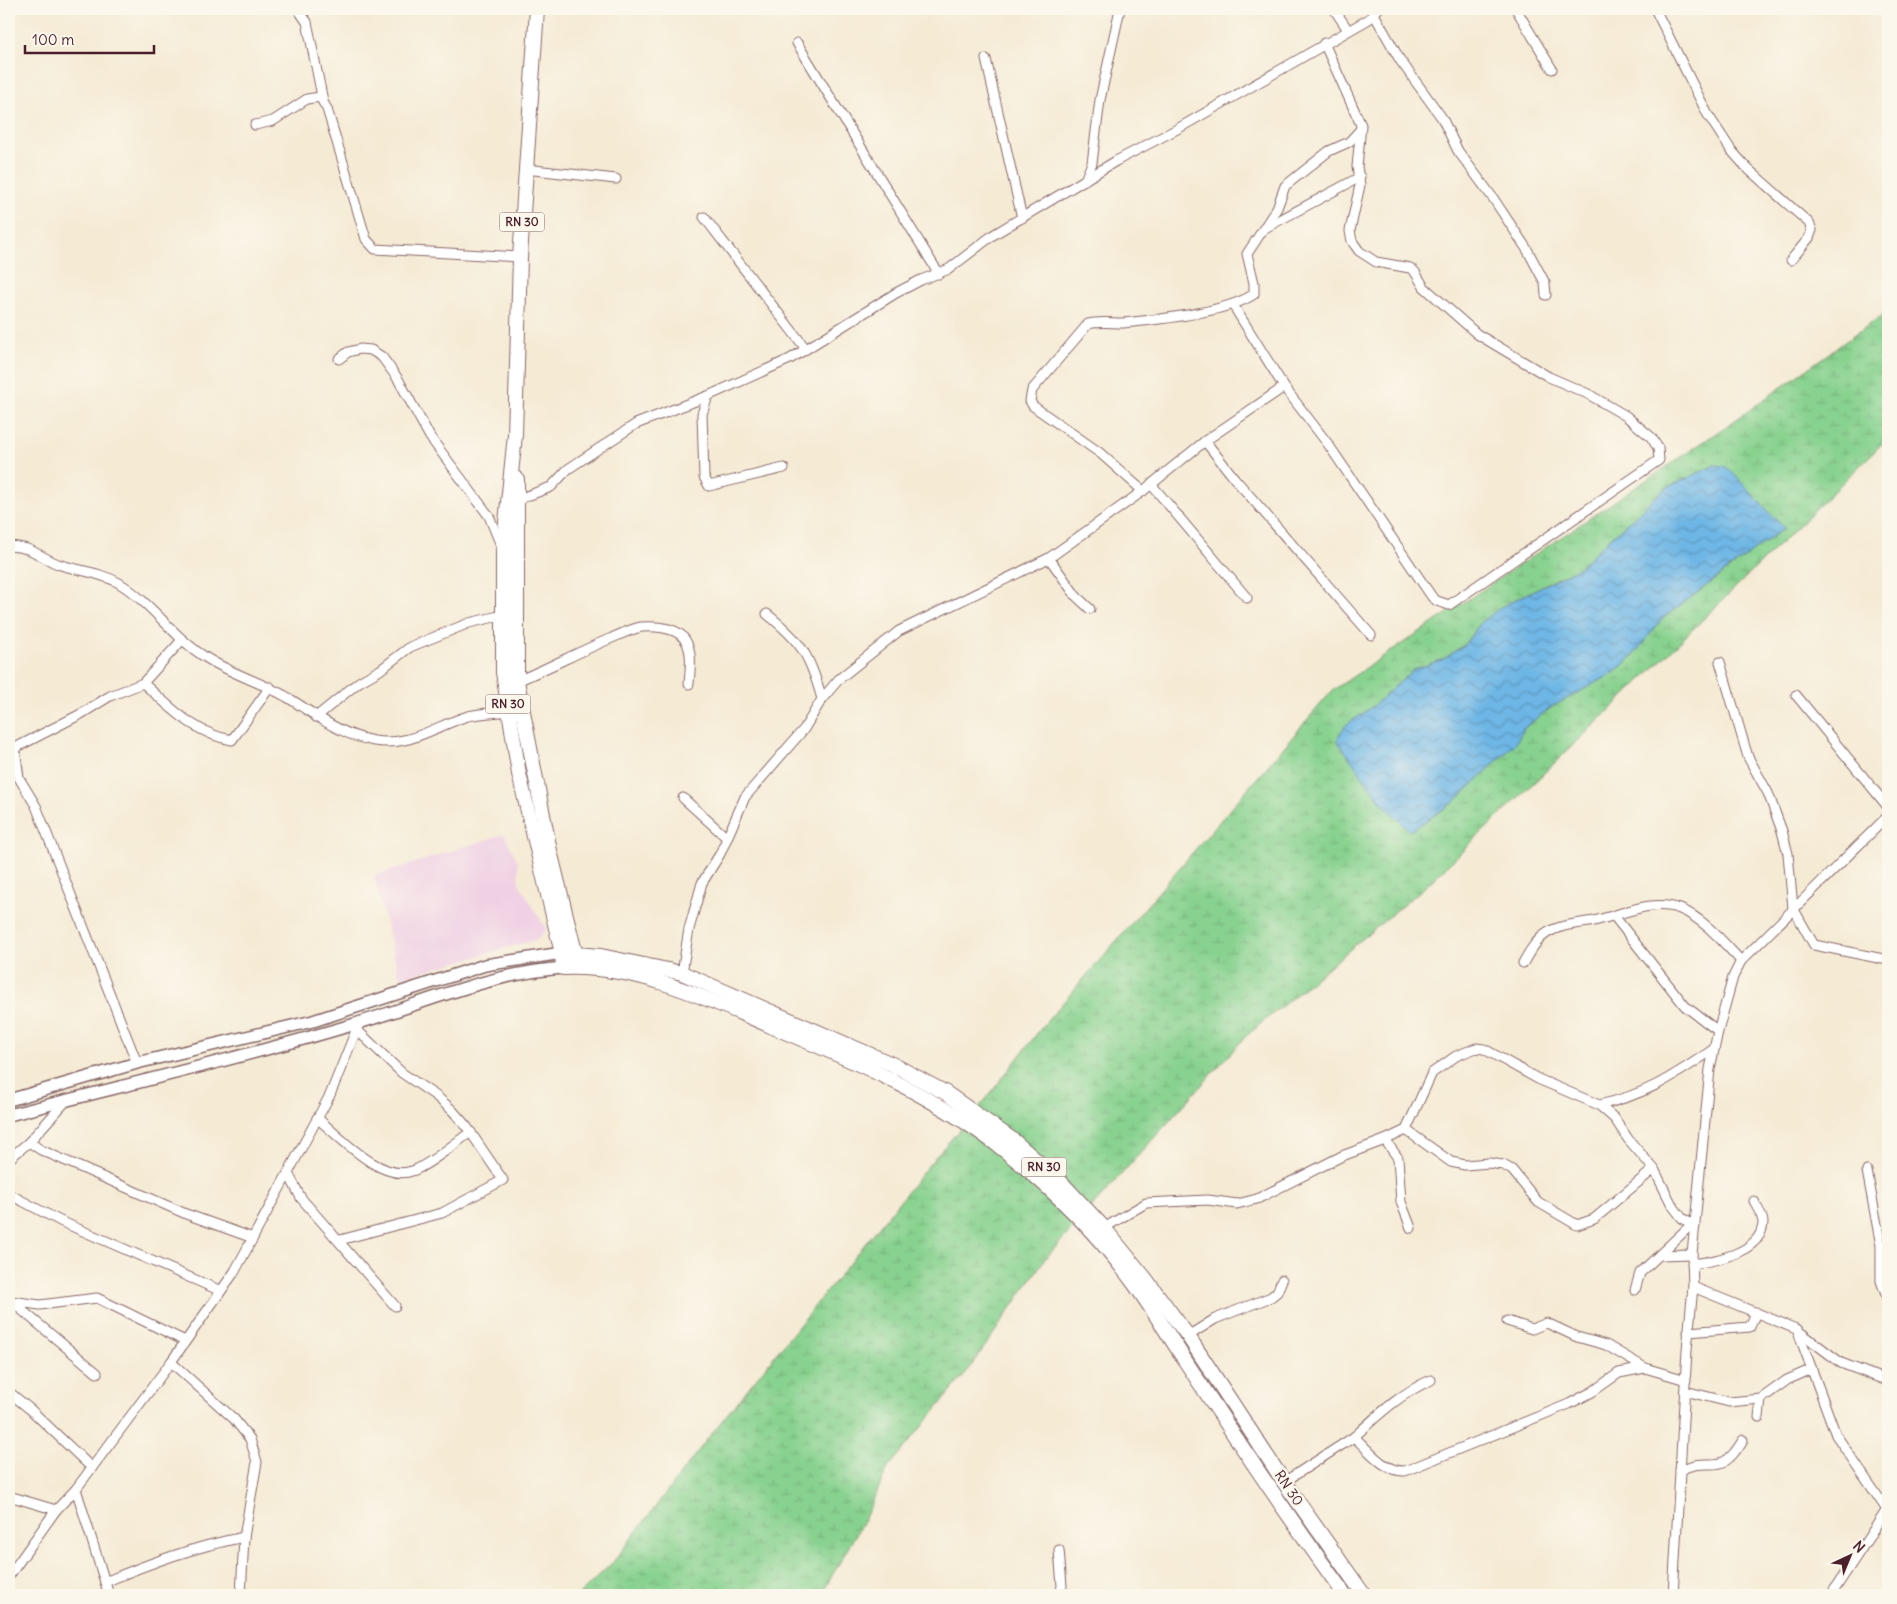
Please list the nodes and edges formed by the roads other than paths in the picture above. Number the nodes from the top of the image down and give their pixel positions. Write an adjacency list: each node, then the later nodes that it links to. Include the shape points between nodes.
1 (298, 9): 13 (street, via 306,22)
2 (537, 9): 16 (main road, RN 30)
3 (1120, 9): 19 (street, via 1100,100 1093,158)
4 (1334, 9): 8 (street)
5 (1516, 9): 12 (street)
6 (1656, 9): 24 (street, via 1708,115 1731,150 1809,224 1812,230 1809,238)
7 (1376, 11): 8 (street); 26 (street, via 1400,60 1442,118 1458,151 1537,266)
8 (1348, 30): 9 (street)
9 (1324, 43): 15 (street, via 1360,121); 19 (street, via 1214,109)
10 (798, 44): 25 (street)
11 (986, 59): 21 (street)
12 (1552, 69)
13 (324, 101): 14 (street, via 316,96 288,110 273,122); 23 (street, via 369,244 375,249)
14 (255, 124)
15 (1360, 130): 17 (street, via 1357,167); 22 (street, via 1349,142 1329,151 1285,186)
16 (525, 169): 18 (street); 23 (main road, RN 30)
17 (1360, 177): 22 (street); 30 (street, via 1350,231 1352,241 1360,251 1376,262 1410,268 1424,287 1477,334 1549,377 1626,416 1651,437 1658,448 1659,460 1449,605 1442,604 1432,597 1328,444)
18 (616, 179)
19 (1085, 180): 21 (street)
20 (704, 217): 28 (street)
21 (1022, 218): 25 (street)
22 (1265, 228): 27 (street, via 1247,254 1254,294)
23 (520, 257): 34 (main road, RN 30)
24 (1791, 260)
25 (939, 274): 28 (street, via 896,293)
26 (1546, 294)
27 (1233, 305): 30 (street); 38 (street, via 1122,323 1088,324 1032,390 1030,401 1033,406 1100,453)
28 (806, 349): 31 (street, via 772,369)
29 (339, 358): 41 (street, via 360,349 371,350 382,357 430,437 489,516)
30 (1284, 387): 35 (street)
31 (708, 396): 32 (street); 33 (street)
32 (687, 404): 33 (street); 39 (street, via 636,424 568,469 551,487)
33 (702, 414): 36 (street, via 704,477 709,486)
34 (515, 435): 39 (main road, RN 30); 41 (main road, RN 30)
35 (1205, 442): 37 (street); 47 (street)
36 (784, 468)
37 (1152, 484): 38 (street); 43 (street)
38 (1143, 490): 42 (street)
39 (519, 498): 50 (main road, RN 30)
40 (9, 546): 48 (street, via 31,549 56,563 105,576 120,584)
41 (504, 551): 46 (main road, RN 30)
42 (1049, 558): 44 (street, via 1076,596); 55 (street, via 899,631 839,679)
43 (1247, 598)
44 (1090, 609)
45 (767, 614): 55 (street, via 797,640 808,656)
46 (503, 615): 56 (main road, RN 30, via 503,672); 57 (street, via 469,623 410,648 359,682)
47 (1371, 635)
48 (182, 640): 51 (street); 53 (street, via 220,665)
49 (1720, 662): 62 (street, via 1748,757 1768,793 1782,831 1788,854)
50 (517, 681): 52 (street, via 596,645 650,626 682,636 691,664); 65 (main road, RN 30, via 550,851)
51 (143, 683): 53 (street, via 200,731 214,738 232,740); 75 (street, via 110,696 14,748 19,778 36,806)
52 (689, 684)
53 (270, 687): 57 (street)
54 (1796, 694): 59 (street)
55 (822, 699): 61 (street, via 804,729 744,797)
56 (509, 712): 57 (street, via 468,716 414,739 395,743 373,741 335,729); 64 (main road, RN 30, via 519,774)
57 (316, 717)
58 (683, 798): 61 (street)
59 (1888, 807)
60 (1888, 816): 62 (street)
61 (726, 838): 71 (street, via 702,883 689,929)
62 (1793, 908): 66 (street, via 1814,945); 67 (street)
63 (1614, 916): 67 (street, via 1635,908 1679,909 1721,940); 68 (street, via 1555,929 1537,942); 73 (street, via 1686,1006)
64 (562, 953): 65 (main road, RN 30 / RN 30); 69 (main road, RN 30); 75 (street, via 485,965 313,1020)
65 (576, 953): 70 (main road, RN 30); 71 (main road, RN 30 / RN 30)
66 (1888, 960)
67 (1741, 961): 73 (street, via 1733,977)
68 (1523, 963)
69 (562, 968): 70 (main road, RN 30); 72 (street, via 488,980)
70 (577, 968): 139 (main road, RN 30, via 621,973 680,987 829,1050 938,1103 1005,1151 1051,1191 1096,1237 1135,1285 1272,1493)
71 (682, 973): 92 (main road, RN 30 / RN 30, via 886,1062 946,1093 1013,1140 1061,1182)
72 (358, 1026): 77 (street); 80 (street); 82 (street, via 402,1073 436,1096)
73 (1718, 1031): 74 (street)
74 (1714, 1049): 78 (street, via 1658,1086); 91 (street)
75 (137, 1063): 76 (street)
76 (9, 1100)
77 (67, 1100): 79 (street); 84 (street)
78 (1599, 1105): 81 (street, via 1476,1048 1456,1056 1432,1073); 86 (street, via 1616,1119 1628,1139)
79 (9, 1115)
80 (318, 1118): 82 (street, via 374,1164 386,1171 400,1173 413,1171); 88 (street)
81 (1406, 1130): 83 (street); 86 (street, via 1451,1162 1503,1165 1512,1170 1538,1202 1577,1225 1594,1219)
82 (471, 1132): 95 (street, via 503,1180 442,1213)
83 (1385, 1140): 92 (street, via 1342,1156 1257,1199 1237,1204 1208,1200 1146,1203); 93 (street, via 1398,1158 1401,1202)
84 (29, 1142): 85 (street); 94 (street, via 186,1214)
85 (9, 1159)
86 (1654, 1169): 91 (street, via 1672,1205 1682,1218)
87 (1867, 1170): 104 (street, via 1880,1246 1881,1281)
88 (288, 1173): 94 (street); 95 (street, via 301,1198)
89 (9, 1194): 102 (street, via 60,1221)
90 (1754, 1201): 98 (street, via 1763,1224 1759,1236 1732,1257)
91 (1693, 1225): 96 (street); 97 (street)
92 (1104, 1228): 110 (main road, RN 30 / RN 30)
93 (1411, 1228)
94 (253, 1238): 102 (street)
95 (340, 1240): 105 (street)
96 (1692, 1254): 97 (street); 98 (street)
97 (1660, 1255): 101 (street, via 1640,1273)
98 (1692, 1264): 100 (street)
99 (1282, 1280): 110 (street, via 1271,1297 1215,1319)
100 (1692, 1287): 106 (street); 109 (street)
101 (1635, 1290)
102 (221, 1291): 111 (street)
103 (10, 1300): 111 (street, via 40,1305 97,1298); 115 (street)
104 (1888, 1300)
105 (395, 1306)
106 (1756, 1312): 108 (street); 109 (street, via 1750,1327)
107 (1506, 1321): 113 (street, via 1532,1329 1547,1323 1577,1337 1606,1345)
108 (1796, 1329): 114 (street); 118 (street, via 1841,1363)
109 (1688, 1332): 117 (street)
110 (1188, 1336): 127 (main road, RN 30 / RN 30)
111 (185, 1342): 112 (street)
112 (171, 1362): 125 (street); 132 (street, via 234,1419 250,1439 257,1462)
113 (1645, 1368): 117 (street); 123 (street, via 1619,1373 1569,1404 1405,1471 1387,1467)
114 (1812, 1369): 121 (street, via 1787,1380); 130 (street, via 1836,1435)
115 (97, 1373)
116 (1431, 1380): 123 (street, via 1390,1404)
117 (1686, 1380): 119 (street)
118 (1888, 1381)
119 (1686, 1391): 121 (street, via 1729,1402); 126 (street)
120 (9, 1392): 125 (street)
121 (1761, 1399): 122 (street)
122 (1759, 1416)
123 (1354, 1438): 127 (street)
124 (1742, 1440): 126 (street, via 1728,1460 1720,1464 1691,1464)
125 (92, 1468): 128 (street)
126 (1680, 1470): 141 (street)
127 (1284, 1482): 140 (main road, RN 30 / RN 30)
128 (76, 1489): 131 (street); 135 (street)
129 (9, 1496): 131 (street)
130 (1888, 1509): 142 (street)
131 (56, 1510): 134 (street)
132 (244, 1537): 135 (street, via 203,1545); 137 (street)
133 (1059, 1550): 138 (street)
134 (9, 1576)
135 (105, 1582): 136 (street)
136 (109, 1595)
137 (241, 1595)
138 (1060, 1595)
139 (1345, 1595)
140 (1364, 1595)
141 (1674, 1595)
142 (1831, 1595)

